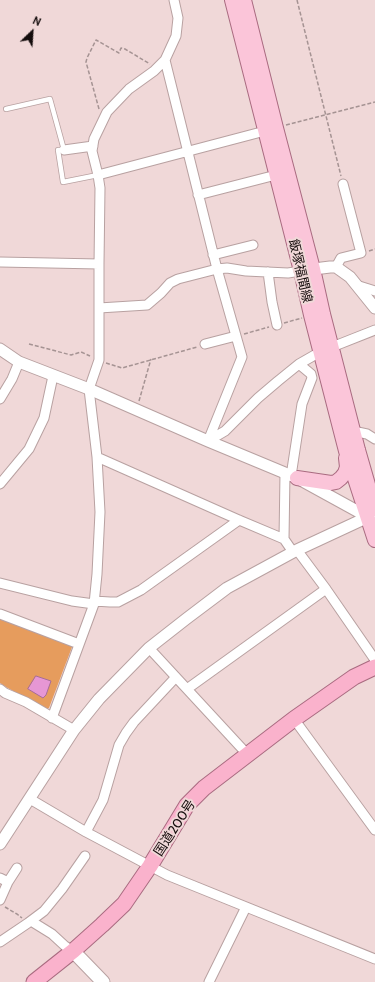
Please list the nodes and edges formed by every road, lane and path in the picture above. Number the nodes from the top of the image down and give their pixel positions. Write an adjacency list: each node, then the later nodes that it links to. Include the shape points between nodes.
1 (174, 0): 5 (street, via 178,18 176,36)
2 (232, 0): 11 (main road, 飯塚福間線)
3 (244, 0): 11 (main road, 飯塚福間線)
4 (297, 0): 9 (path)
5 (165, 60): 6 (street); 14 (street)
6 (156, 68): 10 (street, via 130,89); 10 (path, via 125,49 121,48 119,53 96,40 86,62 99,112)
7 (375, 102): 9 (path)
8 (6, 109): 13 (lane, via 50,99)
9 (326, 115): 11 (path); 17 (path)
10 (106, 116): 12 (street)
11 (270, 129): 14 (street); 16 (main road, 飯塚福間線); 25 (main road, 飯塚福間線)
12 (93, 146): 13 (street); 15 (street)
13 (64, 150): 15 (lane, via 58,150 63,182)
14 (187, 151): 15 (street); 18 (street)
15 (98, 175): 22 (street)
16 (276, 175): 18 (street); 25 (main road, 飯塚福間線)
17 (343, 184): 23 (street, via 361,253 341,258)
18 (198, 195): 20 (street)
19 (253, 245): 20 (street)
20 (213, 255): 24 (street)
21 (0, 262): 22 (street)
22 (99, 264): 29 (street)
23 (336, 268): 25 (street); 27 (street, via 350,277)
24 (217, 269): 26 (street); 29 (street, via 178,279 147,305); 33 (street)
25 (307, 270): 26 (street, via 288,273); 37 (main road, 飯塚福間線, via 311,315)
26 (268, 272): 31 (street)
27 (356, 285): 28 (street); 30 (street)
28 (375, 291)
29 (99, 308): 39 (street)
30 (375, 308)
31 (277, 325)
32 (375, 330): 37 (street)
33 (236, 336): 35 (street); 48 (street, via 242,358)
34 (29, 344): 39 (path, via 71,355 86,353)
35 (205, 344): 38 (path)
36 (0, 349): 40 (street)
37 (326, 350): 41 (street); 46 (main road, 飯塚福間線); 49 (main road, 飯塚福間線)
38 (151, 359): 39 (path, via 122,368); 45 (path)
39 (99, 360): 43 (street)
40 (19, 362): 42 (street); 44 (street)
41 (299, 364): 48 (street, via 258,398 225,431); 51 (street, via 312,378 302,404)
42 (52, 376): 43 (street); 52 (street, via 44,418 29,449)
43 (88, 389): 45 (street); 50 (street)
44 (0, 399)
45 (135, 409): 48 (street)
46 (353, 431): 47 (street); 53 (main road, 飯塚福間線)
47 (375, 439)
48 (208, 441): 51 (street)
49 (346, 452): 51 (main road, via 345,473 336,482); 53 (main road, 飯塚福間線)
50 (97, 457): 54 (street); 60 (street, via 100,512)
51 (291, 476): 53 (street); 55 (street)
52 (0, 484)
53 (373, 513): 56 (main road, 飯塚福間線); 57 (street)
54 (239, 520): 55 (street); 60 (street, via 141,590 118,602)
55 (284, 539): 57 (street)
56 (375, 540)
57 (295, 551): 59 (street); 63 (street, via 227,588)
58 (0, 583): 60 (street, via 72,601)
59 (326, 589): 64 (street); 68 (street)
60 (94, 602): 62 (street)
61 (0, 614): 62 (street)
62 (80, 644): 69 (street)
63 (149, 648): 66 (street); 71 (street, via 99,699)
64 (375, 660)
65 (375, 667): 70 (highway, 国道200号, via 354,677)
66 (176, 677): 68 (street); 75 (street, via 134,722 119,745 103,800)
67 (0, 689): 69 (street)
68 (187, 689): 72 (street)
69 (52, 718): 71 (street)
70 (294, 719): 72 (highway, 国道200号); 74 (street)
71 (74, 730): 73 (street)
72 (247, 754): 78 (highway, 国道200号, via 204,788 187,806)
73 (30, 799): 75 (street); 76 (street)
74 (375, 830)
75 (86, 832): 78 (street)
76 (0, 844)
77 (85, 856): 84 (street, via 44,911)
78 (150, 866): 83 (street); 86 (highway, 国道200号, via 124,904)
79 (17, 868): 80 (street)
80 (4, 880): 81 (street)
81 (0, 900)
82 (0, 904): 84 (path)
83 (246, 907): 87 (street); 90 (street)
84 (29, 922): 85 (street); 86 (street, via 52,934)
85 (0, 942)
86 (73, 951): 88 (highway, 国道200号); 89 (main road)
87 (375, 959)
88 (34, 982)
89 (103, 982)
90 (209, 982)

